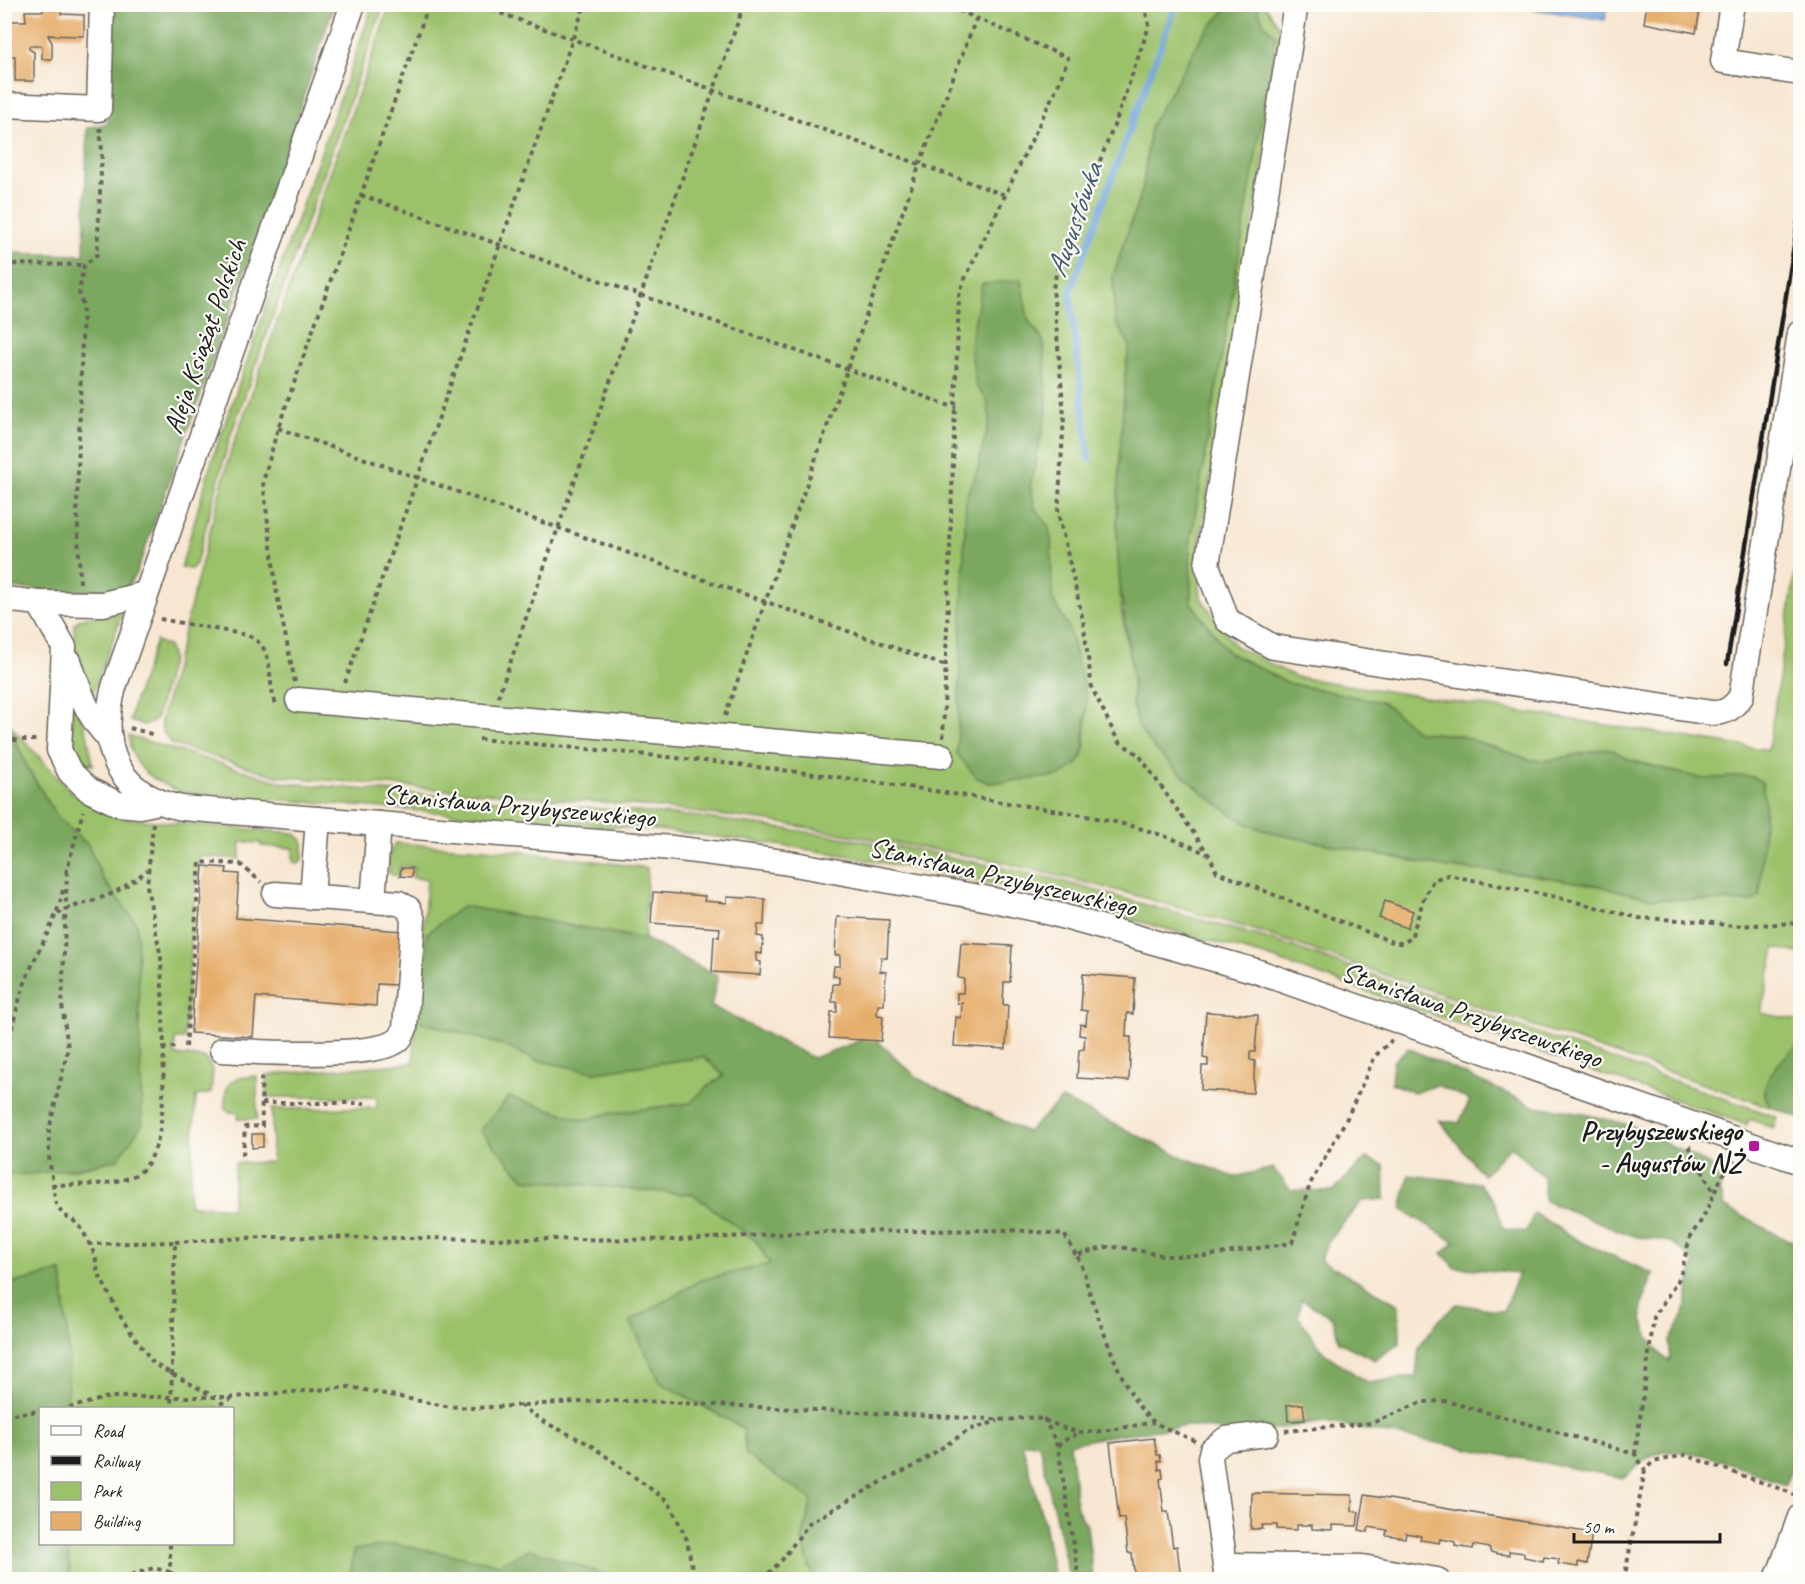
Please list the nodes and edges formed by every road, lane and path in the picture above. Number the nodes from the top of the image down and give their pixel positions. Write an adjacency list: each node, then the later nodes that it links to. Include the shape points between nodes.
1 (102, 4): 17 (street)
2 (353, 4): 31 (street, Aleja Książąt Polskich)
3 (429, 4): 19 (path)
4 (475, 4): 13 (path)
5 (585, 4): 13 (path)
6 (739, 4): 11 (path)
7 (748, 4): 11 (path)
8 (944, 4): 12 (path)
9 (1296, 4): 25 (street, via 1208,566 1227,620 1273,647 1712,713 1732,709 1741,697)
10 (1732, 4): 14 (street, via 1723,61)
11 (740, 16): 15 (path)
12 (976, 19): 18 (path); 20 (path, via 1068,58)
13 (572, 40): 15 (path); 21 (path)
14 (1800, 73)
15 (713, 90): 18 (path); 24 (path)
16 (4, 105): 17 (street)
17 (99, 109): 23 (path, via 102,152 97,255)
18 (920, 164): 20 (path); 26 (path)
19 (361, 195): 21 (path); 28 (path)
20 (1005, 195): 27 (path, via 959,297)
21 (500, 245): 24 (path); 29 (path)
22 (4, 264): 23 (path)
23 (84, 265): 35 (path, via 79,292 83,305 77,506)
24 (641, 294): 26 (path); 30 (path)
25 (1800, 333)
26 (848, 368): 27 (path); 33 (path)
27 (956, 408): 37 (path)
28 (278, 428): 29 (path); 39 (path, via 263,482 277,595)
29 (417, 478): 30 (path); 40 (path)
30 (558, 527): 33 (path); 41 (path)
31 (145, 594): 35 (street, via 104,604); 38 (street, Aleja Książąt Polskich)
32 (4, 599): 34 (street)
33 (766, 602): 37 (path); 43 (path)
34 (39, 603): 35 (street); 36 (street)
35 (80, 603)
36 (64, 647): 42 (street, Stanisława Przybyszewskiego); 44 (street, via 86,708)
37 (946, 666): 46 (path)
38 (114, 687): 44 (street, Stanisława Przybyszewskiego)
39 (298, 700): 40 (street)
40 (337, 704): 41 (street)
41 (491, 717): 43 (street)
42 (59, 733): 45 (path, via 42,741); 47 (street, Stanisława Przybyszewskiego, via 60,750 70,772)
43 (717, 736): 46 (street)
44 (110, 739): 48 (street, Stanisława Przybyszewskiego, via 114,760 126,780 137,791)
45 (4, 740)
46 (942, 756)
47 (89, 790): 48 (street, Stanisława Przybyszewskiego, via 118,804 140,806); 52 (path)
48 (159, 802): 49 (street, Stanisława Przybyszewskiego, via 182,808); 51 (path)
49 (318, 819): 50 (street, Stanisława Przybyszewskiego); 54 (street)
50 (379, 824): 55 (street); 60 (street, Stanisława Przybyszewskiego, via 672,848 892,879 1040,910 1129,934 1256,971)
51 (147, 870): 56 (path, via 131,884); 63 (path, via 149,903 161,958)
52 (67, 871): 56 (path); 57 (path)
53 (275, 894): 54 (street); 62 (path, via 240,864 200,862)
54 (312, 897): 55 (street)
55 (373, 901): 65 (street, via 404,904 412,914 403,1035 384,1046 306,1054)
56 (65, 909): 57 (path); 73 (path, via 62,1005 68,1048 49,1130)
57 (58, 914): 66 (path, via 30,970)
58 (1800, 923): 59 (path)
59 (1732, 926)
60 (1410, 1024): 72 (street, Stanisława Przybyszewskiego); 77 (path, via 1375,1056 1347,1118 1310,1184 1292,1243 1205,1256 1166,1256 1107,1247)
61 (175, 1047): 63 (path)
62 (186, 1047)
63 (164, 1048): 73 (path, via 159,1133 153,1155 145,1166 135,1175 114,1181)
64 (222, 1050): 65 (street)
65 (261, 1053): 67 (path)
66 (4, 1064)
67 (262, 1103): 68 (path); 70 (path, via 262,1126 245,1127)
68 (365, 1103)
69 (1689, 1146): 74 (path)
70 (243, 1155)
71 (1735, 1160): 74 (path)
72 (1800, 1162)
73 (52, 1185): 76 (path, via 56,1204 63,1215 82,1229)
74 (1714, 1194): 95 (path, via 1690,1237 1680,1277 1654,1317)
75 (175, 1242): 76 (path); 77 (path, via 264,1237 679,1240 811,1232 1011,1230 1064,1234); 78 (path)
76 (88, 1244): 78 (path, via 123,1321 154,1364)
77 (1076, 1255): 90 (path, via 1085,1269 1119,1370)
78 (172, 1373): 79 (path); 80 (path)
79 (171, 1395): 80 (path); 83 (path, via 109,1397); 84 (path)
80 (218, 1397): 81 (path)
81 (235, 1397): 82 (path, via 350,1387 445,1406); 85 (path)
82 (520, 1405): 89 (path, via 675,1402); 105 (path, via 589,1444 669,1502 687,1540)
83 (73, 1407)
84 (171, 1407)
85 (214, 1407)
86 (39, 1411): 87 (path)
87 (4, 1415)
88 (1044, 1418): 89 (path); 91 (path); 93 (path)
89 (1009, 1420): 106 (path, via 969,1430 911,1468 809,1523)
90 (1154, 1422): 91 (path); 94 (path)
91 (1082, 1432): 93 (path, via 1063,1441)
92 (1266, 1434): 94 (street, via 1226,1438); 95 (path, via 1372,1423 1422,1402 1446,1401)
93 (1058, 1448): 107 (path)
94 (1212, 1450): 101 (street)
95 (1635, 1454): 96 (path)
96 (1646, 1470): 97 (path, via 1653,1462 1684,1455); 109 (path)
97 (1800, 1496)
98 (1800, 1517): 102 (street)
99 (170, 1545): 100 (path)
100 (170, 1572): 103 (path, via 154,1568); 104 (path)
101 (1226, 1572): 108 (street, via 1362,1567)
102 (1785, 1577)
103 (114, 1580)
104 (181, 1580)
105 (694, 1580)
106 (762, 1580)
107 (1079, 1580)
108 (1437, 1580)
109 (1624, 1580)

